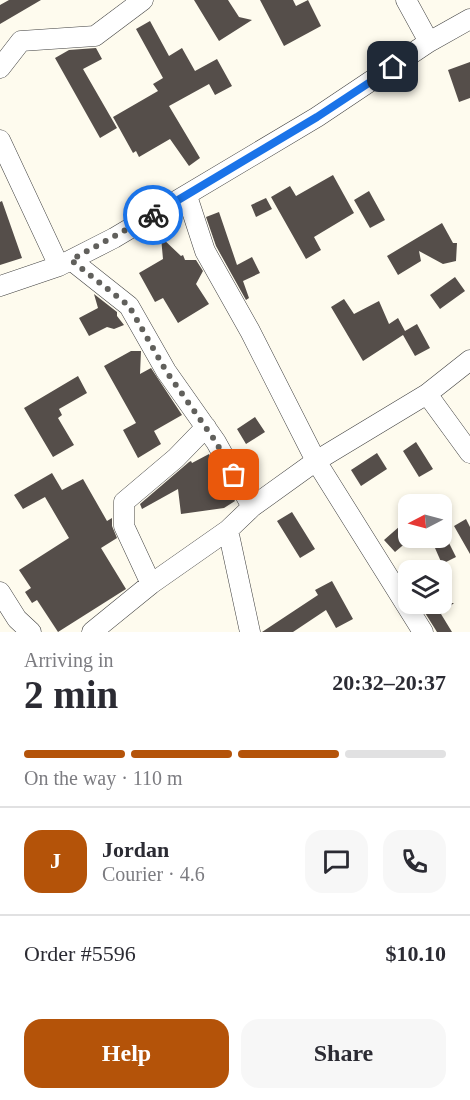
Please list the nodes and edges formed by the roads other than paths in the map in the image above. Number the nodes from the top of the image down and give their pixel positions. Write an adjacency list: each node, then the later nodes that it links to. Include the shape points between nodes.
1 (143, 0): 5 (street, via 95,36 21,41)
2 (406, 0): 4 (street)
3 (470, 19): 4 (street)
4 (429, 42): 7 (street, via 317,117)
5 (0, 68)
6 (0, 140): 8 (street)
7 (182, 198): 8 (street); 14 (street, via 189,202 205,251)
8 (65, 263): 9 (street); 12 (street, via 129,306 166,371)
9 (0, 286)
10 (470, 360): 11 (street)
11 (427, 394): 13 (street); 14 (street)
12 (206, 427): 15 (street); 17 (street, via 124,502 123,526)
13 (470, 453)
14 (316, 461): 15 (street); 22 (street)
15 (252, 507): 16 (street)
16 (228, 530): 17 (street); 21 (street)
17 (151, 584): 20 (street)
18 (0, 592): 19 (street, via 17,619)
19 (31, 632)
20 (92, 632)
21 (250, 632)
22 (423, 632)

